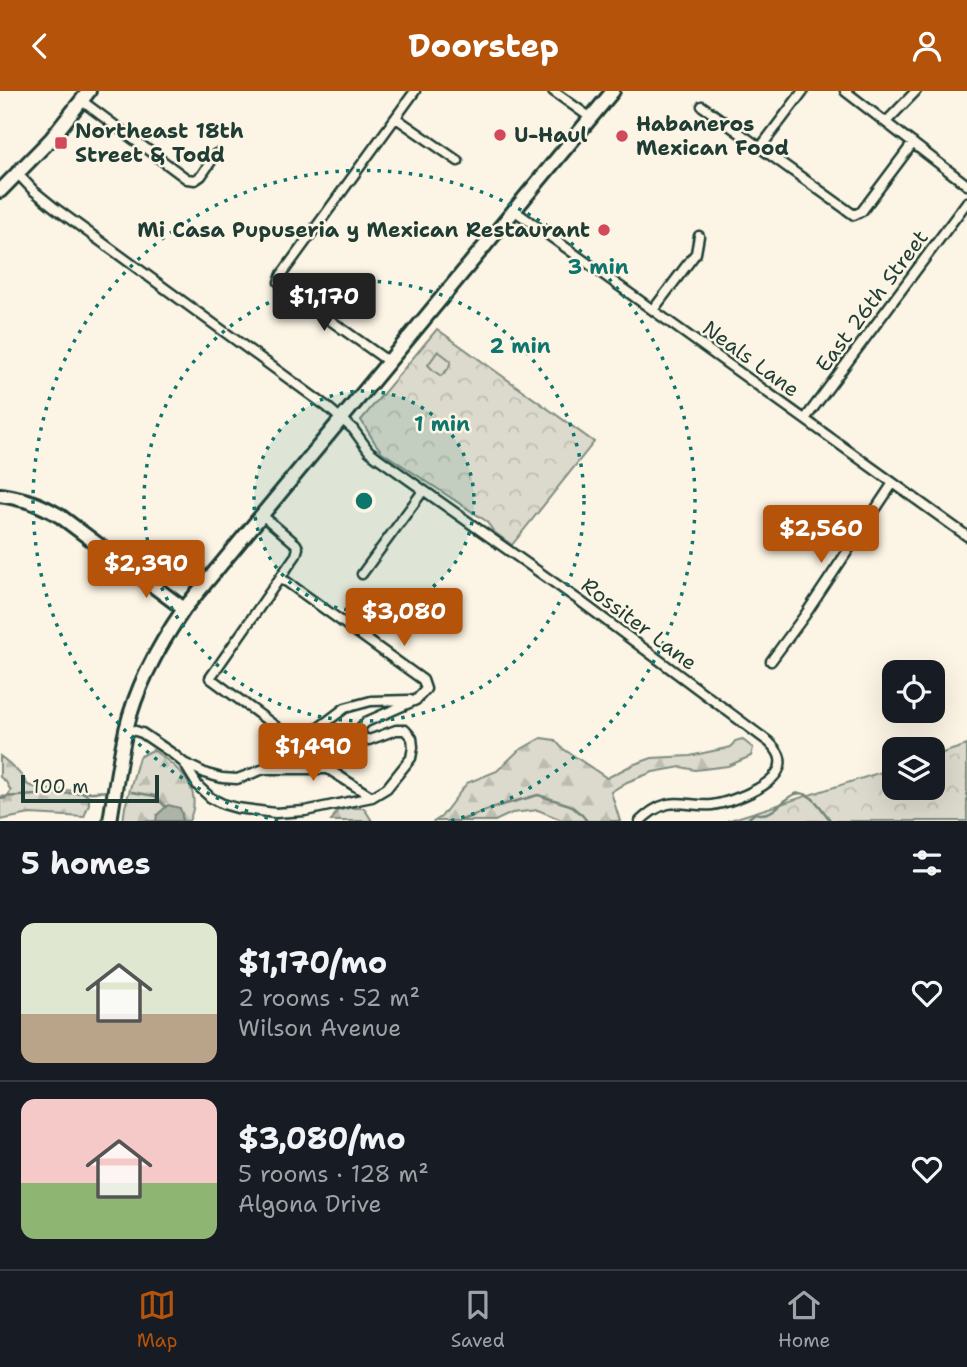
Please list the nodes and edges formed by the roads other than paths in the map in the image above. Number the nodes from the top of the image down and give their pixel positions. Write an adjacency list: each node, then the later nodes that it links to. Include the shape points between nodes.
1 (415, 91): 9 (street)
2 (553, 91): 10 (street)
3 (613, 91): 10 (main road)
4 (803, 91): 13 (street)
5 (845, 91): 11 (street)
6 (916, 91): 11 (street)
7 (86, 96): 14 (street, via 187,179 201,176); 16 (main road)
8 (702, 106): 13 (street)
9 (396, 118): 15 (street); 23 (street, via 279,282)
10 (591, 118): 20 (main road)
11 (886, 122): 12 (street)
12 (913, 143): 13 (street, via 862,211 854,215); 17 (street)
13 (760, 148)
14 (216, 154)
15 (458, 161)
16 (17, 173): 18 (main road); 24 (street, Rossiter Lane, via 55,208)
17 (967, 185)
18 (0, 191)
19 (967, 202): 25 (street, East 26th Street)
20 (515, 211): 22 (street, Neals Lane); 23 (main road)
21 (699, 236): 22 (street, via 696,253)
22 (653, 310): 25 (street, Neals Lane)
23 (389, 362): 24 (main road)
24 (342, 419): 27 (street, Rossiter Lane, via 369,451); 29 (main road)
25 (805, 419): 26 (street, Neals Lane)
26 (893, 483): 30 (street, Neals Lane); 34 (street)
27 (424, 491): 31 (street); 42 (street, Rossiter Lane, via 580,601 779,752 778,772 759,788 709,805 668,804)
28 (0, 495): 33 (main road, via 23,498 60,516)
29 (262, 515): 32 (street, via 298,548); 33 (main road)
30 (967, 536)
31 (362, 574)
32 (280, 579): 35 (street, via 423,680 426,689); 37 (street, via 210,678)
33 (184, 609): 36 (main road, via 153,660)
34 (771, 661)
35 (416, 700): 37 (street, via 371,701 345,708); 40 (street, via 360,728 362,737 369,740 405,730 413,747 411,758 387,788)
36 (126, 728): 38 (street, via 142,733); 41 (main road)
37 (298, 743): 39 (street)
38 (184, 763): 39 (street, via 222,778 237,779); 40 (street, via 211,798 237,808 305,811)
39 (264, 769): 40 (street, via 328,768)
40 (372, 797)
41 (110, 821)
42 (640, 821)

